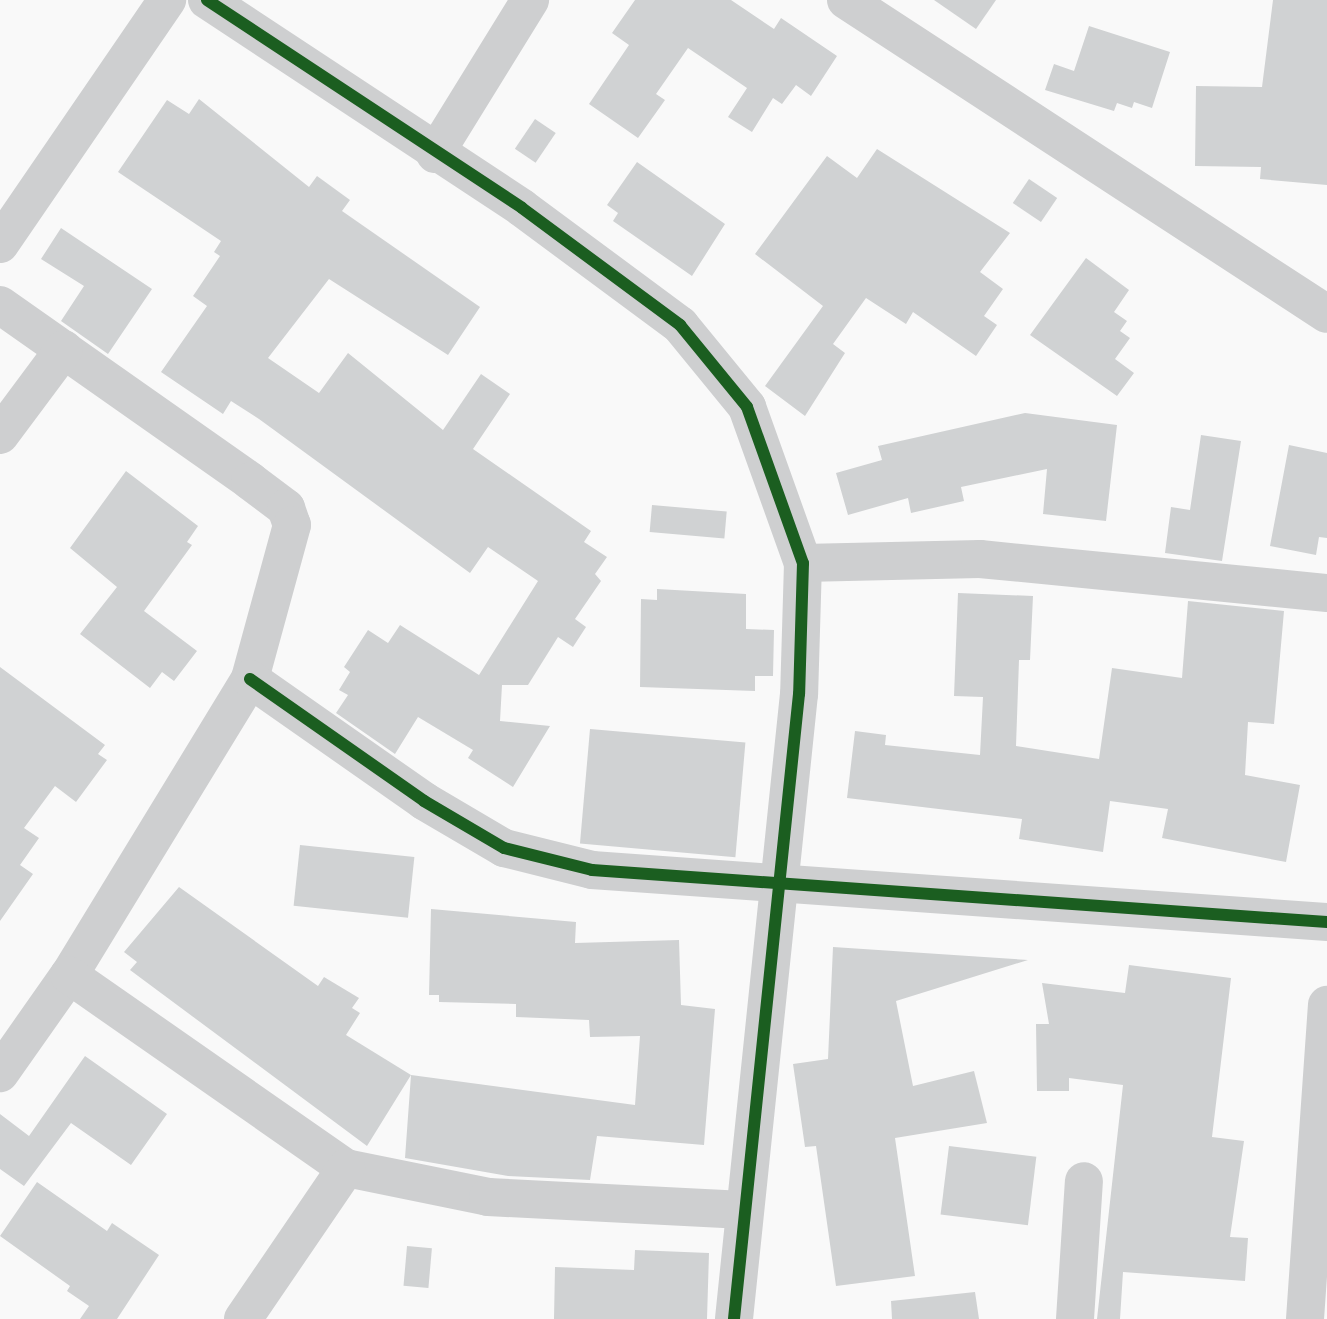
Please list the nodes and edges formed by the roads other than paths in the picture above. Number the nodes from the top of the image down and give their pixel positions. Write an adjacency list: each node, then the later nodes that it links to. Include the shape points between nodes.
1 (167, 0): 6 (street)
2 (207, 0): 5 (street)
3 (530, 0): 5 (street)
4 (846, 0): 8 (street)
5 (435, 154): 11 (street, via 522,208 680,325 747,407)
6 (0, 244)
7 (0, 305): 9 (street)
8 (1327, 314)
9 (64, 349): 10 (street); 13 (street, via 286,508 292,525)
10 (0, 435)
11 (803, 563): 12 (street, via 980,559); 14 (street, via 799,694)
12 (1327, 593)
13 (250, 679): 14 (street, via 424,801 504,848 592,870); 16 (street)
14 (781, 885): 15 (street); 22 (street)
15 (1327, 922)
16 (69, 975): 18 (street); 20 (street)
17 (1327, 1005): 19 (street)
18 (0, 1073)
19 (1322, 1109): 26 (street)
20 (346, 1168): 22 (street, via 488,1197); 23 (street)
21 (1084, 1181): 25 (street)
22 (744, 1210): 24 (street)
23 (243, 1319)
24 (734, 1319)
25 (1075, 1319)
26 (1305, 1319)

